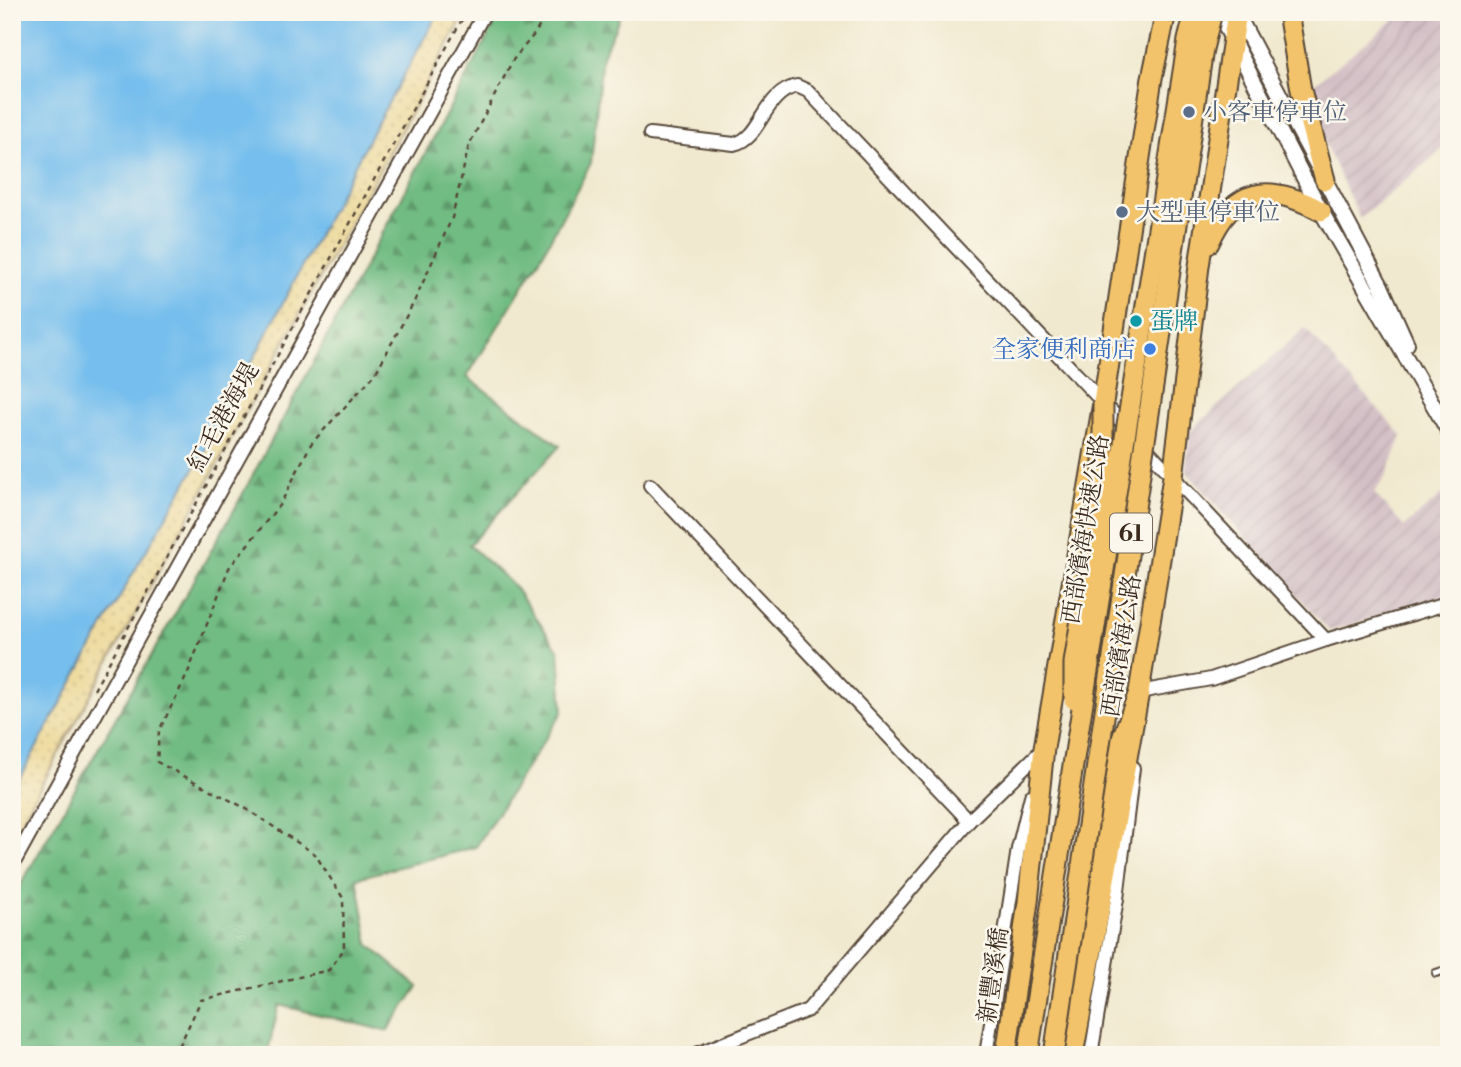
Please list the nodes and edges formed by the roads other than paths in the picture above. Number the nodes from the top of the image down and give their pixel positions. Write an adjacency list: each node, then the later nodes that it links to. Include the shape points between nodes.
1 (485, 12): 26 (street)
2 (1157, 12): 10 (main road)
3 (1166, 12): 10 (main road, 61)
4 (1195, 12): 24 (main road, 西部濱海快速公路 / 61, bridge)
5 (1212, 12): 33 (main road, 西部濱海快速公路 / 61, bridge, via 1198,76)
6 (1218, 12): 9 (street)
7 (1237, 12): 9 (main road, 西部濱海公路 / 61); 12 (street)
8 (1287, 12): 12 (main road, via 1300,90)
9 (1233, 38): 13 (street); 14 (main road, 西部濱海公路 / 61)
10 (1153, 78): 15 (main road, 61)
11 (650, 134): 15 (street, via 743,142 767,106 783,92 797,86 808,91)
12 (1325, 180): 16 (street, via 1381,286)
13 (1321, 211): 14 (main road, via 1272,193 1242,200 1218,222); 16 (street)
14 (1199, 267): 18 (main road, 西部濱海公路 / 61)
15 (1103, 402): 18 (street); 23 (main road, 61); 24 (main road, bridge, via 1103,482 1074,663)
16 (1436, 409): 17 (street)
17 (1449, 432)
18 (1173, 477): 21 (street); 22 (main road, 西部濱海公路 / 61)
19 (650, 485): 25 (street)
20 (1449, 603): 21 (street)
21 (1326, 640): 22 (street, via 1211,680)
22 (1139, 692): 33 (main road, via 1112,766); 34 (main road, 西部濱海公路 / 61); 35 (street, via 1130,805)
23 (1044, 748): 25 (street); 30 (street, via 1018,849); 31 (main road, 新豐溪橋 / 61)
24 (1074, 759): 32 (main road, 西部濱海快速公路 / 61)
25 (969, 821): 29 (street, via 808,1010)
26 (12, 866)
27 (1449, 969): 28 (lane)
28 (1436, 973)
29 (694, 1055)
30 (986, 1055)
31 (1006, 1055)
32 (1028, 1055)
33 (1057, 1055)
34 (1073, 1055)
35 (1091, 1055)

